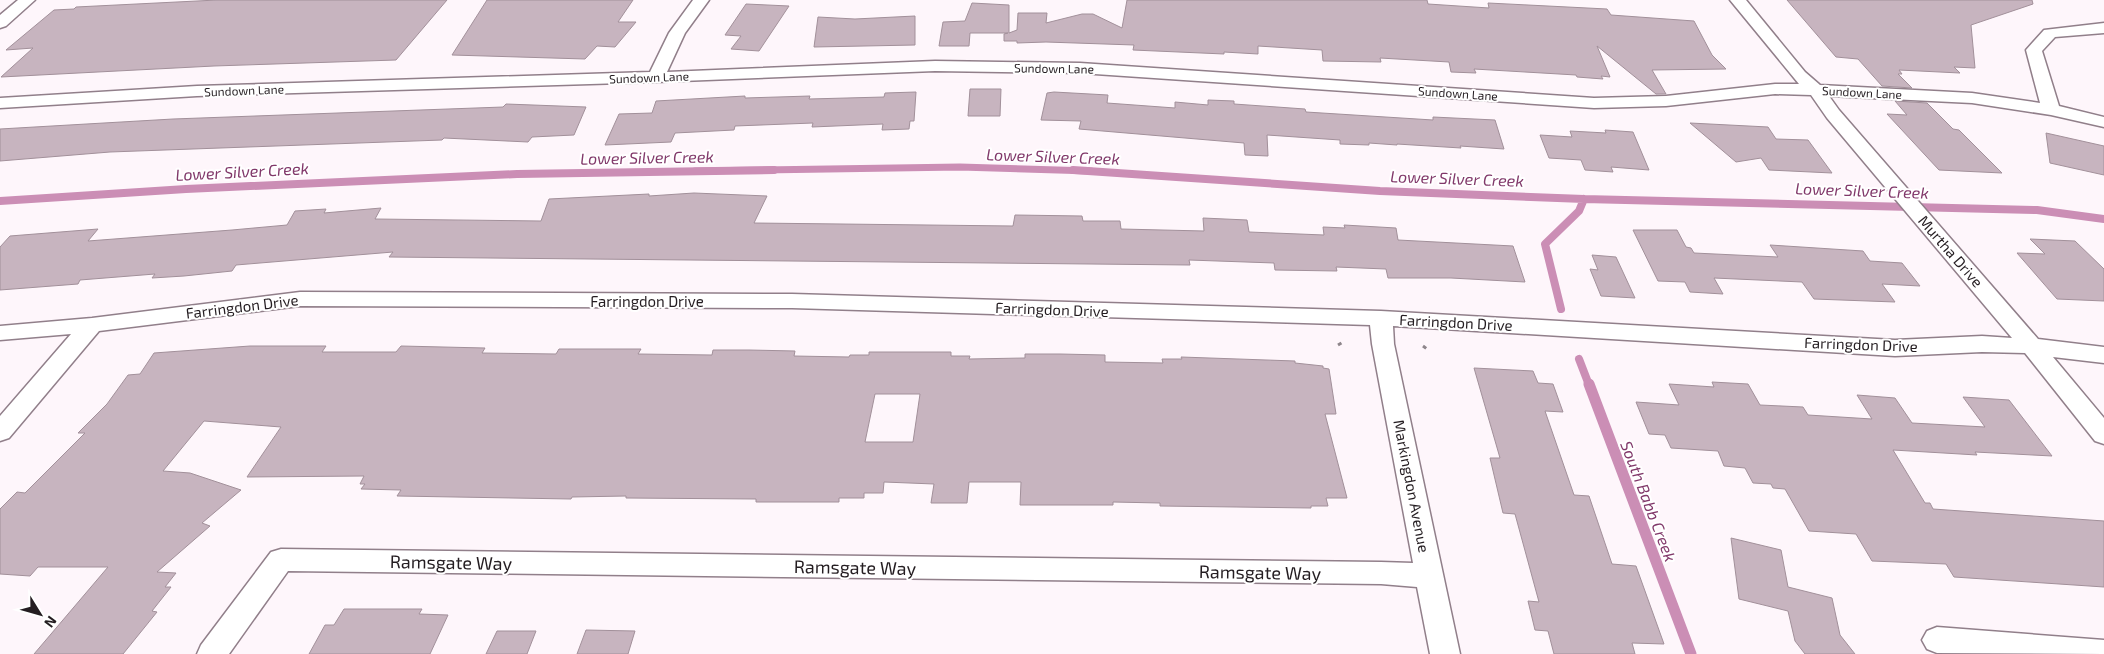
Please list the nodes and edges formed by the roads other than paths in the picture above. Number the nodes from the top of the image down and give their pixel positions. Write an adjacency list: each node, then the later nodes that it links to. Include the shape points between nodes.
1 (27, 0): 4 (street)
2 (701, 0): 6 (street, via 677,33)
3 (1738, 0): 7 (street, Murtha Drive, via 1799,76)
4 (0, 23)
5 (2104, 28): 9 (street, via 2050,33 2034,50)
6 (656, 77): 7 (street, Sundown Lane, via 935,66 1080,68 1594,102 1666,101 1775,89); 8 (street, Sundown Lane, via 197,91)
7 (1816, 90): 9 (street, Sundown Lane, via 1972,98); 14 (street, Murtha Drive)
8 (0, 102)
9 (2051, 110): 10 (street, Sundown Lane)
10 (2104, 122)
11 (1381, 318): 12 (street, Farringdon Drive, via 792,301 300,299); 14 (street, Farringdon Drive, via 1895,348 1982,344); 18 (street, Markingdon Avenue, via 1383,344)
12 (92, 325): 13 (street, Farringdon Drive); 16 (street)
13 (0, 333)
14 (2029, 346): 15 (street, Farringdon Drive); 17 (street, Murtha Drive)
15 (2104, 355)
16 (0, 432)
17 (2104, 435)
18 (1430, 576): 21 (street, Ramsgate Way, via 281,560); 22 (street, Markingdon Avenue)
19 (1937, 640): 20 (street)
20 (2104, 653)
21 (212, 654)
22 (1445, 654)

